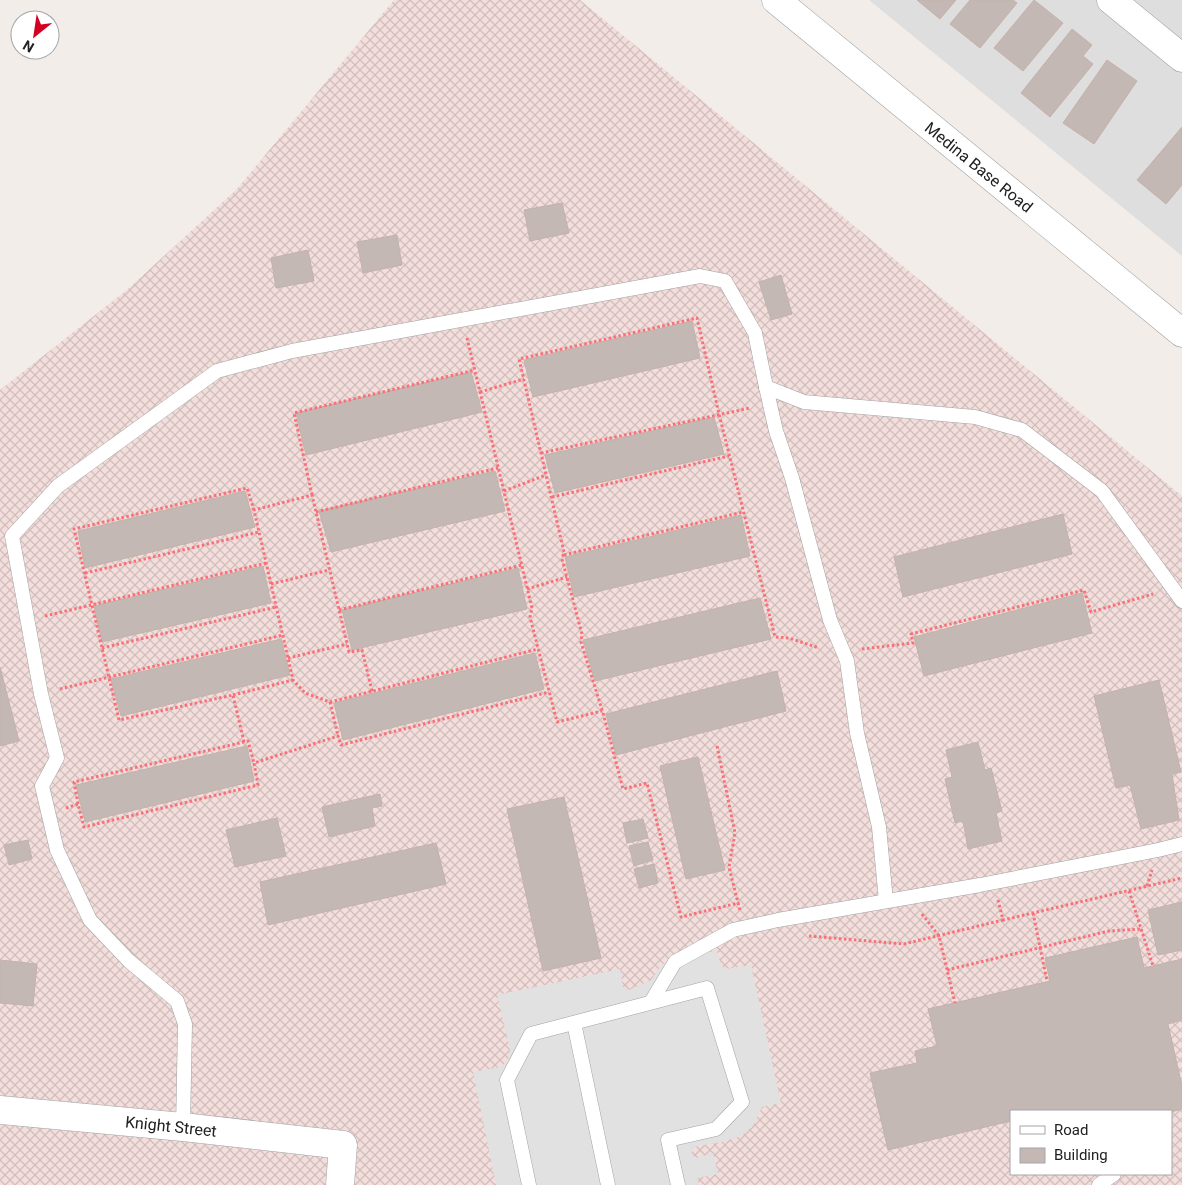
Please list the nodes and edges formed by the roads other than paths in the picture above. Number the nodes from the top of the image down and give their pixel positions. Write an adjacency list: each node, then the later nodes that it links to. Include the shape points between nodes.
1 (776, 0): 4 (street, Medina Base Road)
2 (1118, 2): 3 (street)
3 (1182, 58)
4 (1182, 333)
5 (766, 387): 6 (lane, via 804,402 976,417 1022,430 1102,492); 8 (lane, via 830,620 847,661 857,734 879,827); 12 (lane, via 755,333 725,281 700,276 292,351 217,371 58,486 12,536 41,694 57,758 42,786 57,850 90,920 129,961 177,1001 185,1024)
6 (1182, 601)
7 (1182, 844): 8 (lane)
8 (886, 901): 9 (lane, via 733,930 675,962)
9 (651, 1002): 10 (lane); 17 (lane, via 707,988 742,1102 716,1130 668,1140)
10 (574, 1023): 15 (lane, via 531,1034 507,1080); 16 (lane)
11 (0, 1110): 12 (street, Knight Street)
12 (183, 1126): 14 (street, Knight Street, via 343,1145)
13 (1113, 1175): 18 (lane)
14 (340, 1185)
15 (529, 1185)
16 (608, 1185)
17 (678, 1185)
18 (1100, 1185)

